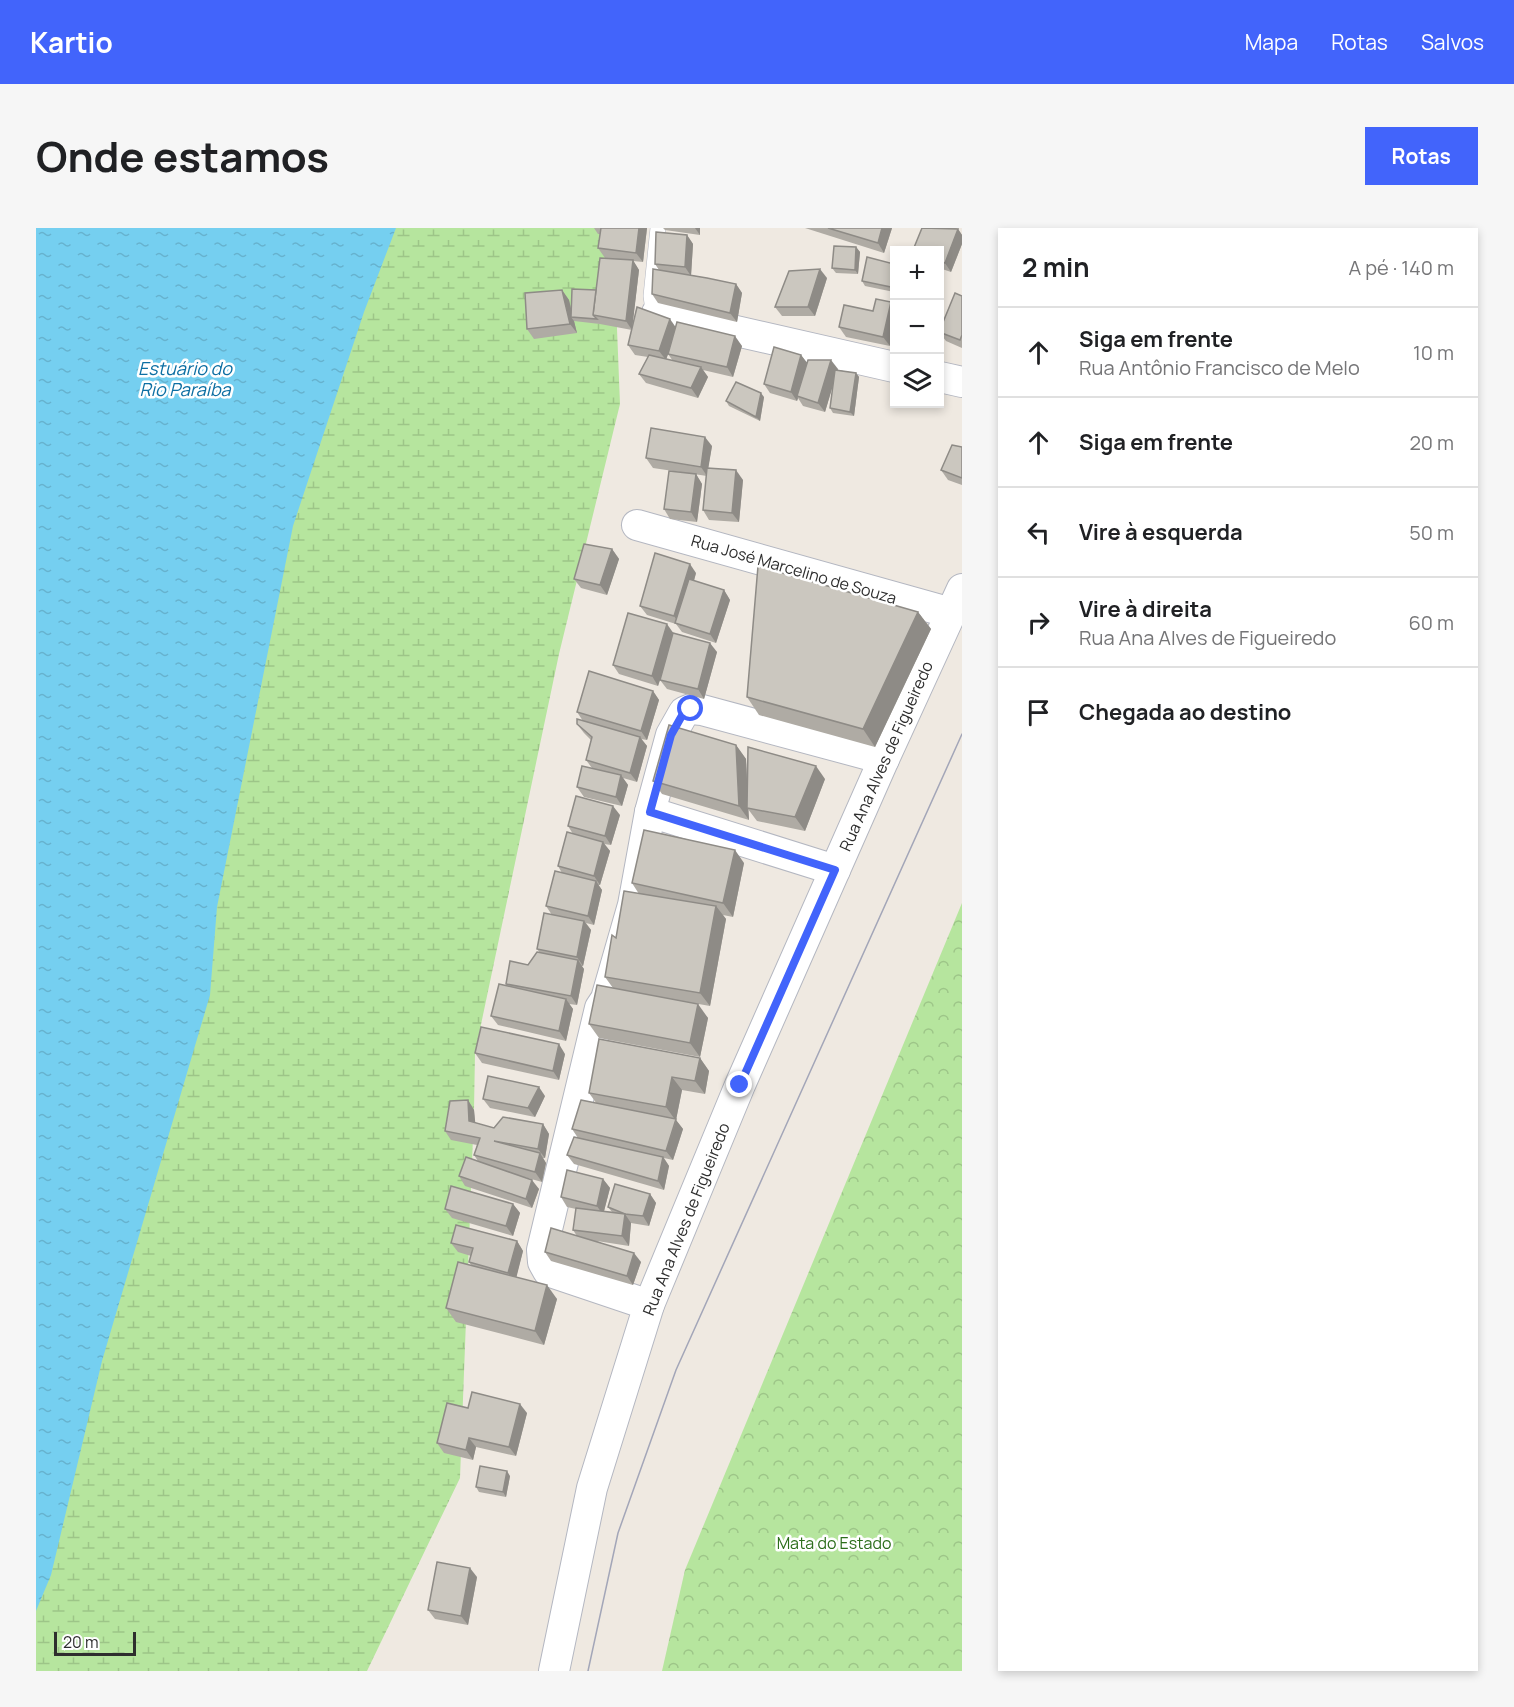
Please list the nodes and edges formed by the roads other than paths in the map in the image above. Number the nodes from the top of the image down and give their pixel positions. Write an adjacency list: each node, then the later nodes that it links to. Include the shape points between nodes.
1 (658, 228): 2 (lane, via 651,296)
2 (657, 313): 3 (street)
3 (890, 366)
4 (944, 378): 5 (street)
5 (962, 382)
6 (637, 525): 7 (street, Rua José Marcelino de Souza)
7 (957, 601): 8 (street, Rua Ana Alves de Figueiredo)
8 (884, 759): 9 (street, via 691,709 684,712 671,735); 10 (street, Rua Ana Alves de Figueiredo)
9 (650, 812): 10 (street); 11 (street, via 633,905 600,1008 542,1250 548,1271)
10 (835, 870): 11 (street, Rua Ana Alves de Figueiredo)
11 (649, 1305): 12 (street, Rua Ana Alves de Figueiredo, via 592,1488)
12 (554, 1671)

